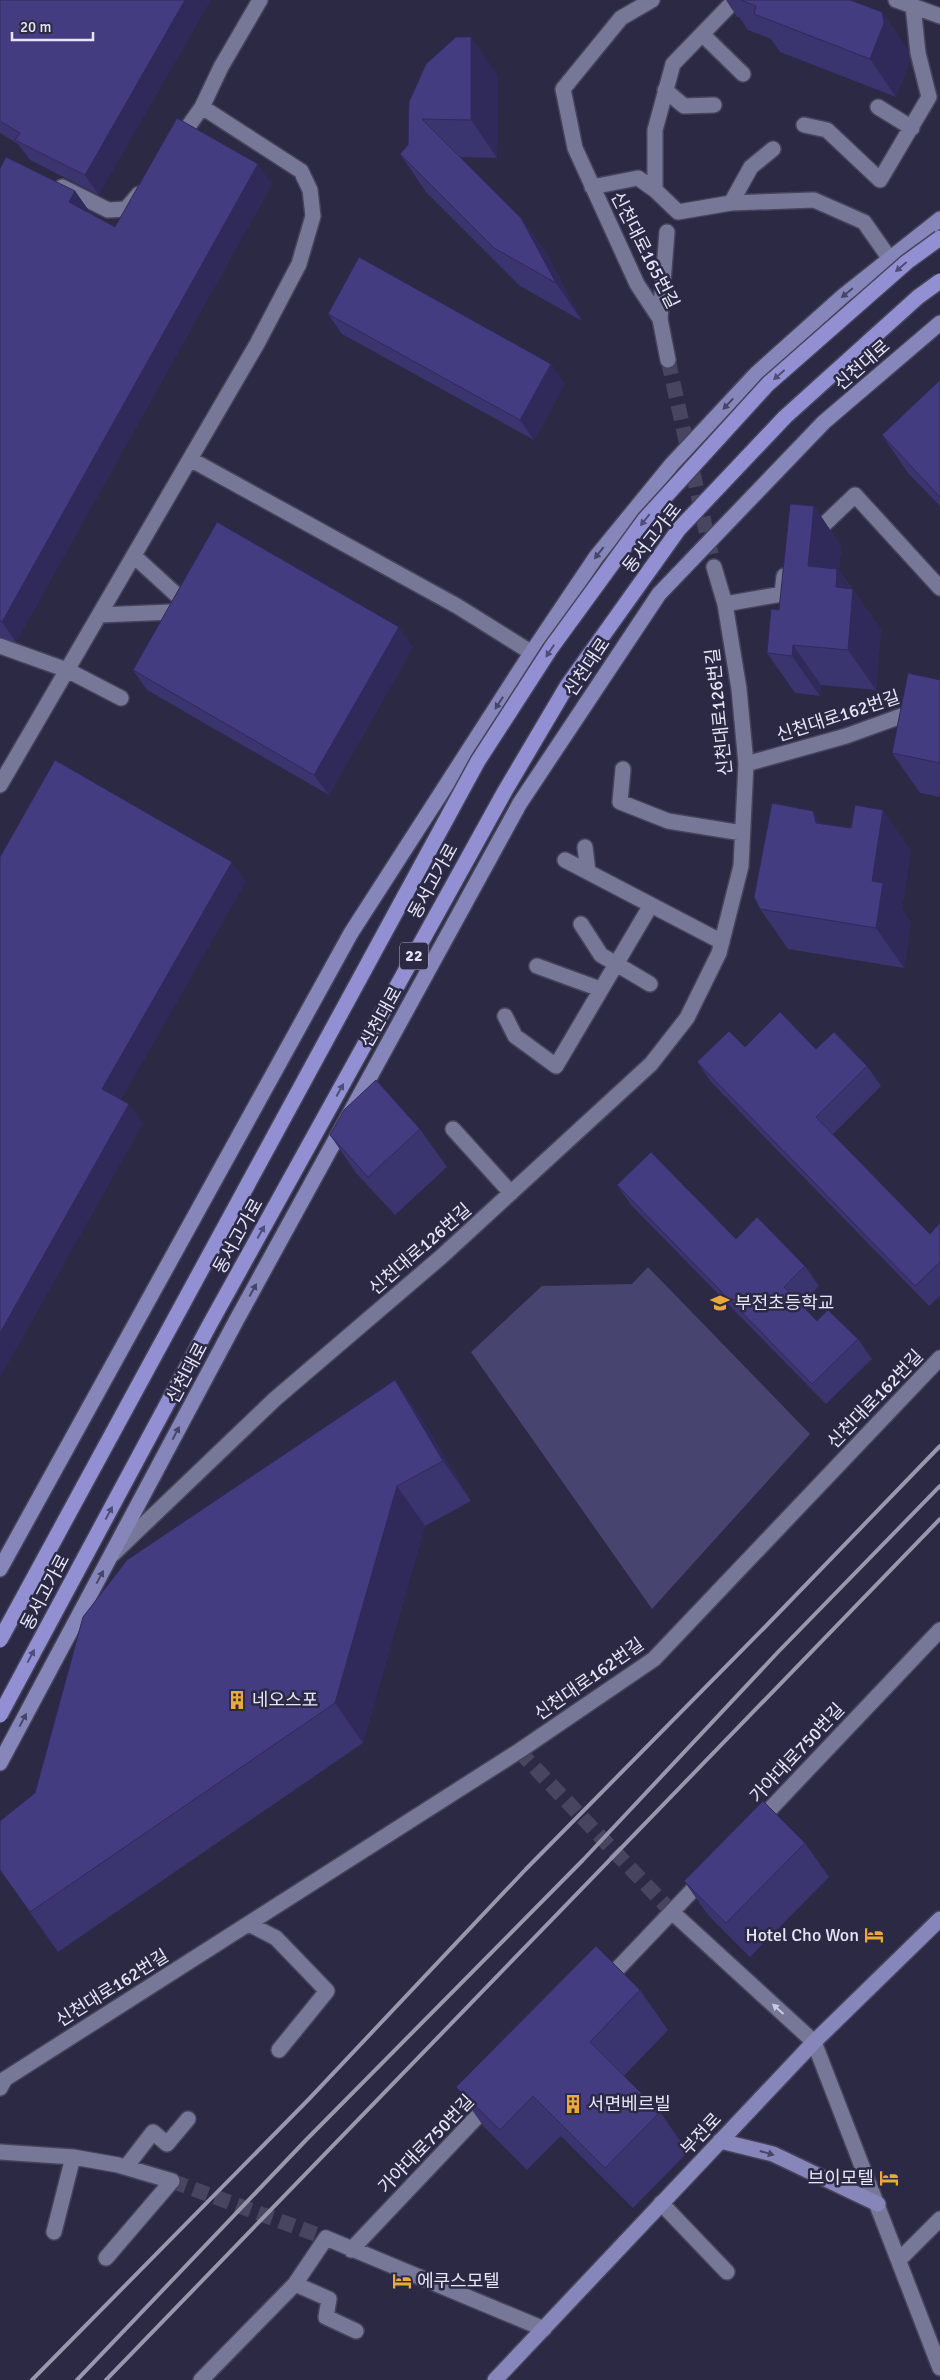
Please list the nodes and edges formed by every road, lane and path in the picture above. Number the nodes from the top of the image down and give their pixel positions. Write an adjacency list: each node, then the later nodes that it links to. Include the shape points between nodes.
1 (260, 0): 11 (street)
2 (652, 0): 19 (street, 신천대로165번길, via 620,18 563,89 575,148)
3 (735, 0): 7 (street, 신천대로165번길)
4 (896, 0): 5 (street)
5 (913, 6): 6 (street); 14 (street, via 918,53 929,97)
6 (940, 16)
7 (702, 34): 8 (street); 9 (street, 신천대로165번길, via 673,64)
8 (743, 74)
9 (666, 90): 10 (street, via 684,106); 20 (street, 신천대로165번길, via 655,130)
10 (714, 105)
11 (202, 107): 16 (street); 30 (street, via 302,171 310,190 313,216 299,264)
12 (878, 107): 14 (street)
13 (804, 125): 14 (street, via 827,130 880,180)
14 (912, 128)
15 (773, 149): 21 (street, via 751,166)
16 (169, 155)
17 (50, 181): 18 (street, via 108,210 126,209)
18 (147, 185)
19 (592, 187): 20 (street, 신천대로165번길, via 638,178); 27 (street, 신천대로165번길, via 637,284)
20 (655, 190): 21 (street, 신천대로165번길, via 678,212)
21 (731, 203): 25 (street, via 814,200 864,222)
22 (940, 219): 25 (main road)
23 (667, 232): 27 (street)
24 (940, 238): 66 (highway, 동서고가로 / 22, one-way to 66, bridge, via 906,262 768,384 645,519 551,648 478,761)
25 (890, 259): 41 (main road, one-way to 41, via 843,296 756,374 672,464 596,557)
26 (940, 281): 67 (highway, 동서고가로 / 22, one-way to 26, bridge, via 504,791 567,686 680,529 784,417)
27 (660, 319): 29 (street, 신천대로165번길)
28 (940, 323): 63 (main road, 신천대로, one-way to 28, via 520,802 659,594 824,422)
29 (668, 360)
30 (190, 460): 32 (street); 41 (street, via 456,606)
31 (801, 547): 35 (street, via 855,495)
32 (134, 556): 36 (street); 39 (street)
33 (787, 560): 37 (street, via 782,594)
34 (714, 567): 37 (street, 신천대로126번길)
35 (940, 588)
36 (180, 598)
37 (725, 604): 45 (street, 신천대로126번길, via 739,689)
38 (171, 612): 39 (street)
39 (100, 615): 42 (street)
40 (0, 646): 42 (street)
41 (532, 652): 64 (main road, one-way to 64, via 351,933)
42 (68, 670): 43 (street); 47 (street)
43 (121, 698)
44 (940, 702): 45 (street, 신천대로162번길, via 846,736)
45 (746, 764): 48 (street, 신천대로126번길)
46 (623, 769): 48 (street, via 620,802 668,821)
47 (0, 785)
48 (742, 833): 54 (street, 신천대로126번길, via 741,866)
49 (585, 847): 51 (street)
50 (565, 860): 51 (street)
51 (588, 872): 52 (street)
52 (651, 904): 54 (street); 55 (street)
53 (581, 924): 55 (street, via 602,955)
54 (722, 942): 61 (street, 신천대로126번길, via 688,1018 652,1064)
55 (615, 962): 57 (street); 58 (street)
56 (537, 966): 58 (street)
57 (650, 984)
58 (600, 989): 59 (street, via 556,1066 515,1036)
59 (505, 1016)
60 (453, 1129): 61 (street)
61 (511, 1193): 63 (street, 신천대로126번길, via 275,1399)
62 (940, 1358): 73 (street, 신천대로162번길, via 654,1659 519,1751)
63 (110, 1558): 68 (main road, 신천대로, one-way to 63)
64 (0, 1569)
65 (940, 1630): 69 (street, 가야대로750번길)
66 (0, 1640)
67 (0, 1714)
68 (0, 1763)
69 (747, 1833)
70 (713, 1869): 71 (street)
71 (672, 1912): 74 (street); 75 (street, one-way to 71)
72 (940, 1919): 75 (main road, 부전로)
73 (249, 1924): 76 (street, via 276,1938 327,1992); 77 (street, 신천대로162번길, via 5,2079)
74 (597, 1991)
75 (814, 2042): 80 (main road, 부전로); 85 (street)
76 (279, 2050)
77 (0, 2088)
78 (501, 2092): 88 (street, 가야대로750번길)
79 (188, 2119): 83 (street, via 166,2144 153,2132)
80 (720, 2141): 84 (main road, 부전로); 85 (main road, one-way to 85, via 773,2154)
81 (0, 2152): 82 (street)
82 (73, 2157): 83 (street); 87 (street)
83 (126, 2167): 89 (street, via 172,2181)
84 (661, 2203): 91 (street); 93 (main road, 부전로)
85 (878, 2204): 90 (street)
86 (940, 2219): 90 (street)
87 (54, 2232)
88 (351, 2250): 92 (street, via 326,2238); 93 (street)
89 (106, 2258)
90 (899, 2260): 95 (street)
91 (727, 2272)
92 (295, 2284): 94 (street, via 329,2299 326,2317); 96 (street)
93 (544, 2329): 97 (main road, 부전로)
94 (356, 2330)
95 (940, 2368)
96 (200, 2380)
97 (495, 2380)

